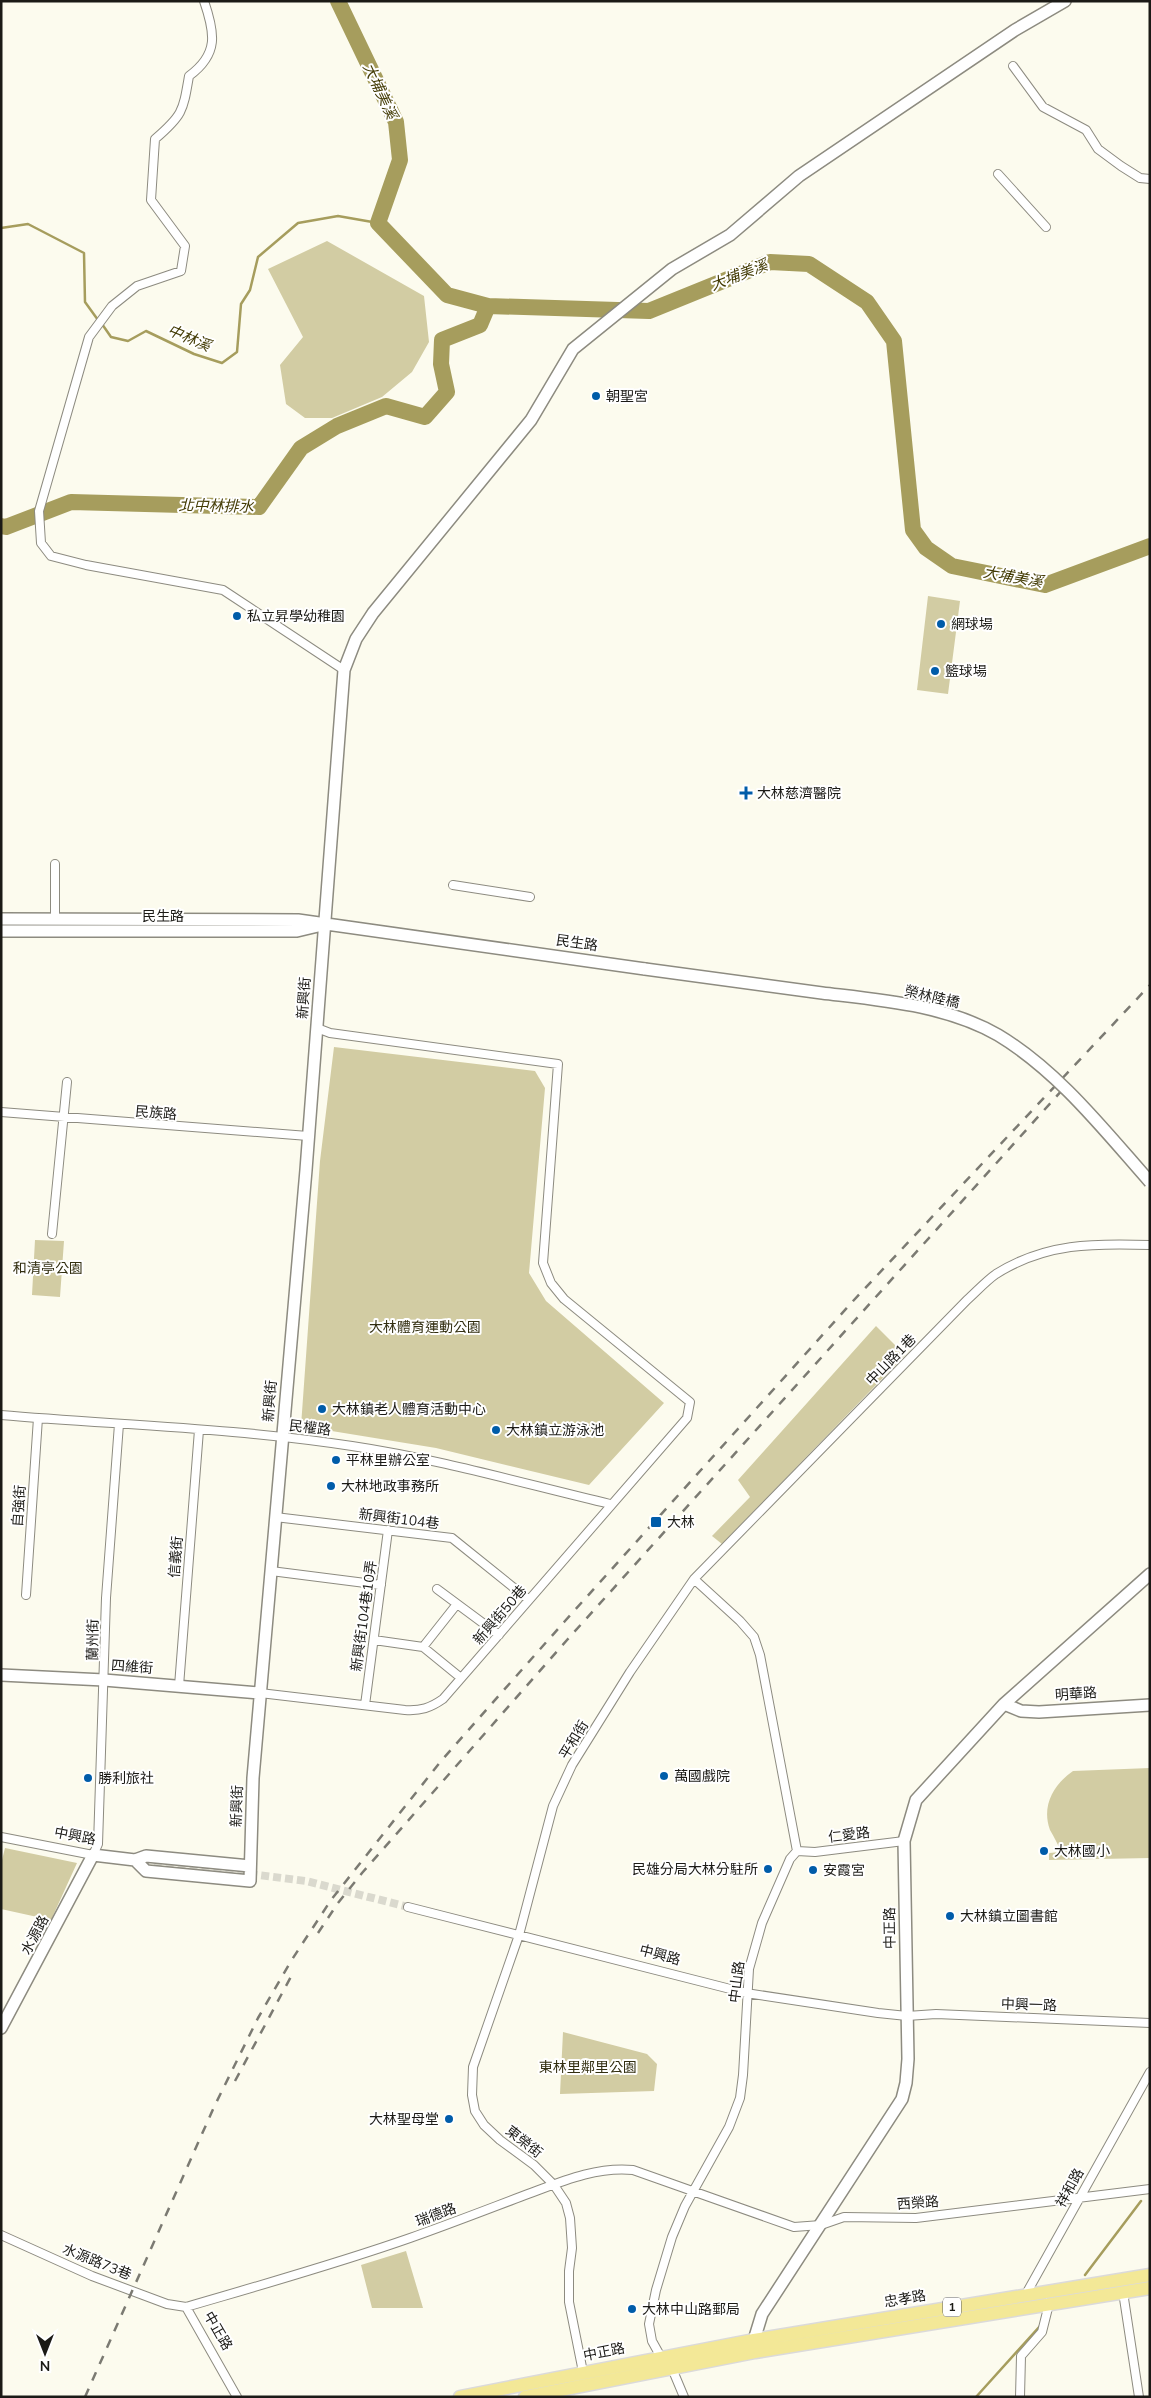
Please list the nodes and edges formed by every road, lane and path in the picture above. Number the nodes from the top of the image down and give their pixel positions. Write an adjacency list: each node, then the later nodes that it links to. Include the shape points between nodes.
1 (204, 1): 7 (street, via 212,25 213,46 200,68 189,76 183,109 155,139 151,200 185,246 181,271 137,286 112,306 90,337 39,511 41,543 51,556 86,566 223,590)
2 (1065, 1): 7 (street, 新興街, via 1015,30 799,176 730,235 672,269 573,349 531,420 372,613 356,639)
3 (1013, 66): 5 (street, via 1043,107 1086,130 1098,149 1121,166 1140,178)
4 (998, 174): 6 (street)
5 (1150, 178)
6 (1046, 227)
7 (344, 670): 13 (street, 新興街)
8 (55, 864): 12 (street)
9 (453, 885): 10 (street)
10 (530, 896)
11 (1, 919): 12 (street, 民生路)
12 (55, 919): 13 (street, 民生路, via 298,920)
13 (325, 925): 14 (street, 民生路, via 297,931); 15 (street, 民生路); 16 (street, 新興街)
14 (1, 931)
15 (646, 968): 21 (street, 榮林陸橋, bridge, via 884,1001 951,1014 997,1035 1030,1057 1071,1095)
16 (317, 1028): 20 (street, 新興街); 29 (street, 新興街50巷, via 330,1033 558,1064 543,1263 551,1283 564,1299 690,1402 688,1418)
17 (67, 1082): 19 (street)
18 (1, 1112): 19 (street, 民族路)
19 (64, 1117): 20 (street, 民族路); 22 (street)
20 (308, 1136): 28 (street, 新興街)
21 (1150, 1182)
22 (52, 1234)
23 (1150, 1245): 34 (street, 中山路1巷, via 1102,1243 1063,1247 1030,1256 995,1275)
24 (1, 1415): 25 (street, 民權路)
25 (38, 1418): 26 (street, 民權路); 37 (street, 自強街)
26 (118, 1424): 27 (street, 民權路); 45 (street, 蘭州街)
27 (199, 1430): 28 (street, 民權路); 46 (street, 信義街)
28 (282, 1437): 29 (street, 民權路, via 418,1459); 30 (street, 新興街)
29 (610, 1504): 38 (street, 新興街50巷)
30 (275, 1517): 31 (street, 新興街104巷); 32 (street, 新興街)
31 (388, 1530): 35 (street, 新興街104巷10弄); 38 (street, 新興街104巷, via 452,1538)
32 (271, 1571): 35 (street); 47 (street, 新興街)
33 (1150, 1574): 48 (street, 中正路)
34 (694, 1579): 53 (street, via 754,1637); 58 (street, 平和街, via 630,1672 572,1765 552,1806)
35 (381, 1585): 41 (street, 新興街104巷10弄)
36 (437, 1589): 39 (street)
37 (26, 1595)
38 (529, 1600): 40 (street, 新興街50巷)
39 (457, 1604): 40 (street); 42 (street)
40 (498, 1635): 44 (street, 新興街50巷)
41 (374, 1640): 42 (street); 49 (street, 新興街104巷10弄)
42 (423, 1647): 44 (street)
43 (1, 1675): 45 (street, 四維街)
44 (461, 1678): 49 (street, 新興街50巷, via 443,1699 421,1710)
45 (104, 1680): 46 (street, 四維街); 54 (street, 蘭州街, via 98,1844)
46 (179, 1686): 47 (street, 四維街)
47 (260, 1694): 49 (street, 新興街50巷); 56 (street, 新興街)
48 (1004, 1704): 50 (street, 明華路, via 1021,1711 1039,1712); 52 (street, 中正路, via 916,1800)
49 (365, 1705)
50 (1150, 1705)
51 (1, 1837): 54 (street, 中興路)
52 (904, 1841): 53 (street, 仁愛路, via 815,1852); 60 (street, 中正路)
53 (797, 1851): 59 (street, 中山路, via 790,1859 762,1923)
54 (93, 1855): 55 (street, 中興路); 62 (street, 水源路)
55 (139, 1861): 56 (street, via 146,1856); 56 (street, 新興街, via 146,1871 250,1881)
56 (250, 1866)
57 (408, 1906): 58 (street, 中興路)
58 (519, 1935): 59 (street, 中興路); 64 (street, 東榮街, via 473,2067 472,2095 475,2111 484,2125)
59 (746, 1993): 60 (street, 中興路); 66 (street, 中山路, via 740,2098 729,2127)
60 (907, 2016): 61 (street, 中興一路, via 936,2014); 68 (street, 中正路, via 907,2075 902,2099)
61 (1150, 2023)
62 (1, 2028)
63 (1150, 2072): 67 (street, 祥和路)
64 (554, 2185): 66 (street, 瑞德路, via 615,2168 633,2170); 75 (street, 瑞德路, via 410,2238); 80 (street, 東榮街, via 566,2203 570,2218 569,2302)
65 (1150, 2189): 67 (street, 西榮路)
66 (694, 2192): 68 (street, 西榮路, via 794,2227); 78 (street, 中山路, via 672,2238 649,2324)
67 (1079, 2196): 68 (street, 西榮路, via 916,2218 844,2217); 73 (street, 祥和路)
68 (821, 2225): 77 (street, 中正路, via 762,2314)
69 (1, 2235): 75 (street, 水源路73巷, via 92,2276 167,2304)
70 (1150, 2275): 73 (main road, 忠孝路 / 1)
71 (1150, 2288): 72 (main road, 忠孝路 / 1)
72 (1123, 2292): 74 (main road, 忠孝路 / 1); 87 (street)
73 (1026, 2294): 74 (street); 76 (main road, 忠孝路 / 1)
74 (1049, 2304): 76 (main road, 忠孝路 / 1); 86 (street, via 1042,2332 1021,2356)
75 (186, 2307): 82 (street, 中正路)
76 (903, 2322): 77 (main road, 忠孝路 / 1)
77 (754, 2346): 78 (main road, 中正路 / 1); 79 (main road, 中正路 / 1)
78 (659, 2357): 79 (street); 80 (main road, 中正路 / 1)
79 (672, 2367): 84 (main road, 中正路 / 1); 85 (street)
80 (582, 2372): 81 (main road, 中正路 / 1)
81 (487, 2394): 83 (main road, 中正路 / 1)
82 (237, 2397)
83 (460, 2397)
84 (525, 2397)
85 (684, 2397)
86 (1020, 2397)
87 (1139, 2397)

